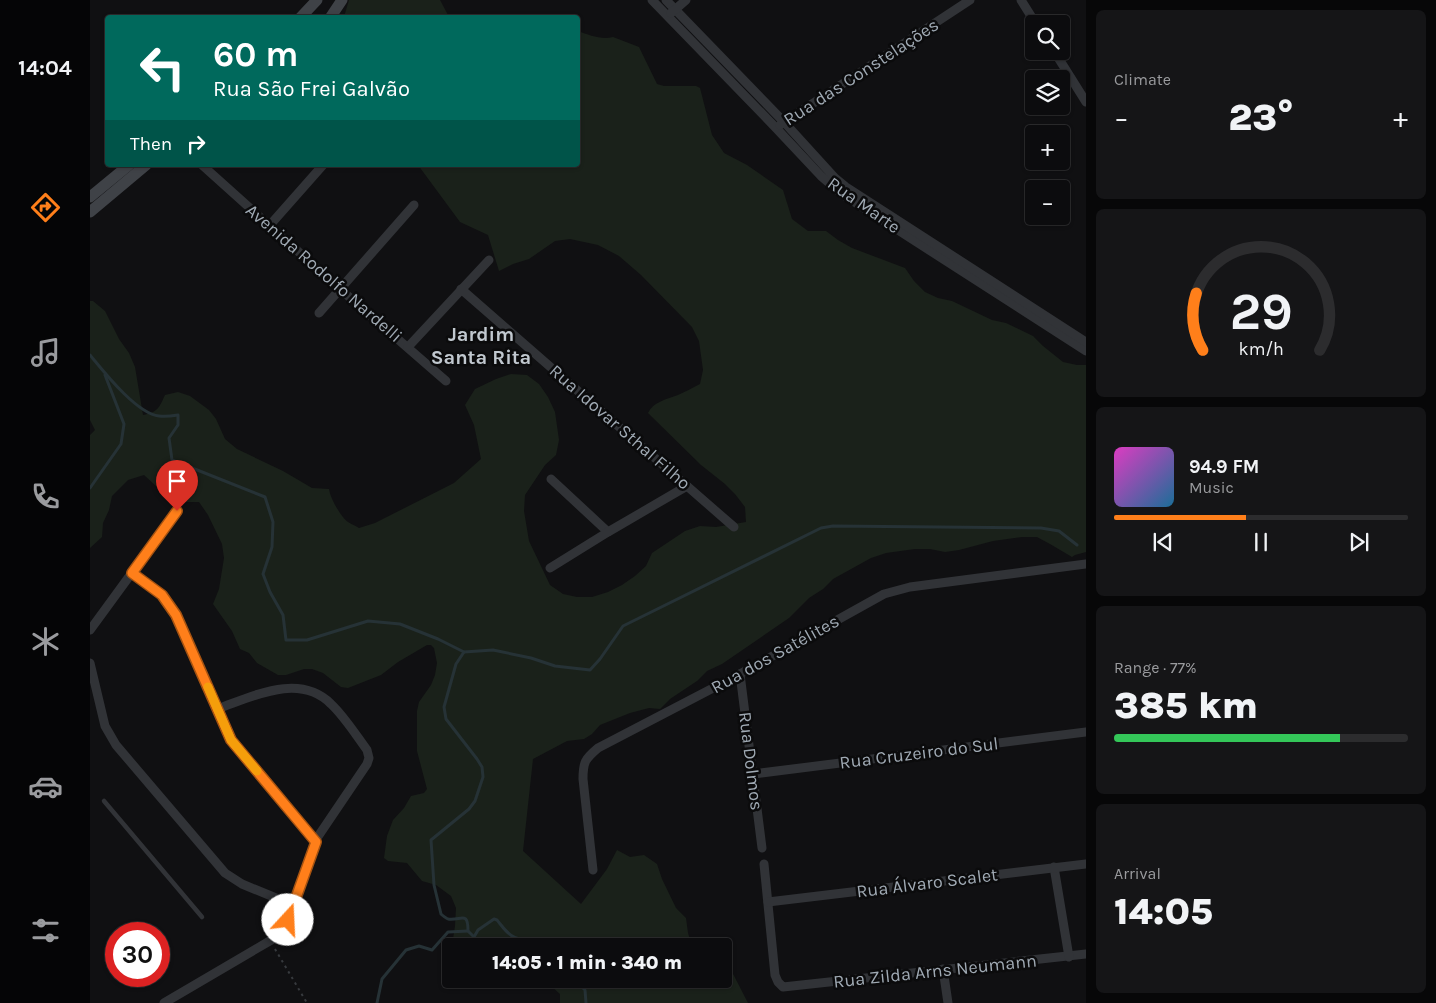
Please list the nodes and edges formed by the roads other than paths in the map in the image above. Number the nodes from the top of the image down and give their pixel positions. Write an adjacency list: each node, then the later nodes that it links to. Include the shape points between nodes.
1 (318, 0): 10 (main road); 11 (main road)
2 (334, 0): 12 (main road)
3 (342, 0): 13 (main road)
4 (652, 0): 9 (street, Rua Marte)
5 (666, 0): 9 (street, Rua Marte)
6 (686, 0): 9 (street)
7 (970, 0): 17 (street, Rua das Constelações)
8 (1021, 0): 14 (street)
9 (671, 13): 17 (street, Rua Marte)
10 (303, 15)
11 (312, 15)
12 (330, 15)
13 (331, 15)
14 (1030, 15)
15 (1060, 60): 16 (street)
16 (1086, 102)
17 (780, 125): 30 (street, Rua Marte, via 846,187); 32 (street, Rua Marte, via 821,176 842,194)
18 (127, 167): 22 (main road)
19 (144, 167): 24 (main road)
20 (204, 167): 25 (street, Avenida Rodolfo Nardelli)
21 (321, 167): 25 (street)
22 (90, 197)
23 (414, 205): 27 (street)
24 (90, 212)
25 (270, 225): 27 (street, Avenida Rodolfo Nardelli)
26 (489, 260): 28 (street)
27 (340, 289): 29 (street); 31 (street, Avenida Rodolfo Nardelli)
28 (461, 289): 31 (street); 35 (street, Rua Idovar Sthal Filho)
29 (319, 313)
30 (1086, 342)
31 (408, 347): 33 (street, Avenida Rodolfo Nardelli)
32 (1086, 351)
33 (446, 381)
34 (551, 479): 38 (street)
35 (687, 486): 37 (street, Rua Idovar Sthal Filho); 38 (street)
36 (177, 511): 41 (street)
37 (734, 527)
38 (608, 532): 40 (street)
39 (1086, 564): 44 (street, Rua dos Satélites, via 910,586 884,594)
40 (550, 568)
41 (132, 573): 42 (street); 45 (street, via 162,595 176,615)
42 (90, 630)
43 (90, 664): 56 (street, via 105,726 121,751 225,874)
44 (740, 674): 47 (street, Rua Dolmos); 54 (street, Rua dos Satélites, via 588,756 583,765 583,779)
45 (217, 708): 49 (street, via 231,740); 49 (street, via 275,689 302,690 330,703 367,750 367,764)
46 (1086, 732): 47 (street, Rua Cruzeiro do Sul)
47 (752, 774): 50 (street, Rua Dolmos)
48 (104, 801): 57 (lane)
49 (316, 842): 56 (street)
50 (762, 848)
51 (764, 864): 55 (street)
52 (1086, 864): 53 (street, Rua Álvaro Scalet)
53 (1054, 867): 55 (street, Rua Álvaro Scalet); 59 (street)
54 (592, 870)
55 (768, 902): 60 (street, Rua Zilda Arns Neumann, via 775,975 784,987)
56 (293, 905): 61 (street, via 282,931 270,941)
57 (202, 917)
58 (1086, 954): 59 (street, Rua Zilda Arns Neumann)
59 (1069, 956): 60 (street, Rua Zilda Arns Neumann)
60 (944, 969): 62 (street)
61 (164, 1003)
62 (948, 1003)

